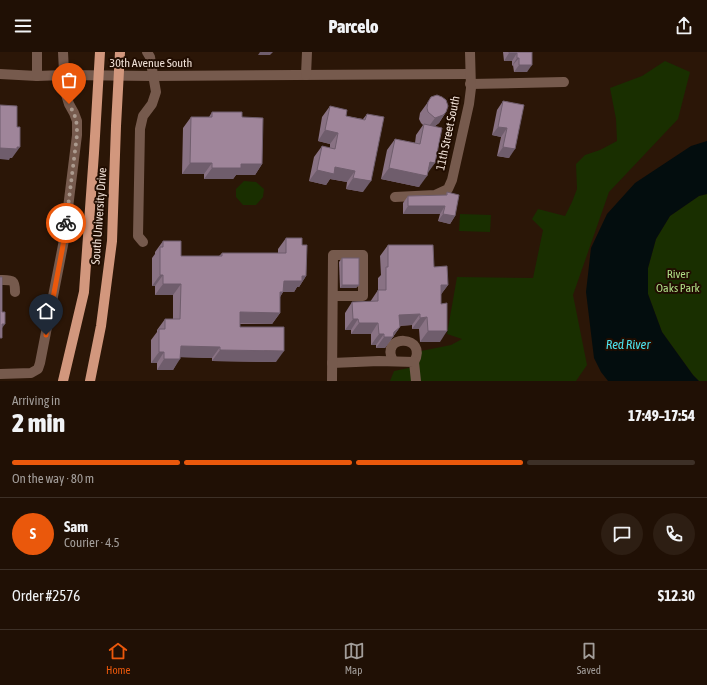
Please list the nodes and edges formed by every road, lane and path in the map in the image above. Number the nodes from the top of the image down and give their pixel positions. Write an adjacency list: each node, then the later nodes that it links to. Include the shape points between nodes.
1 (37, 52): 11 (street)
2 (63, 52): 9 (street)
3 (100, 52): 12 (main road, South University Drive)
4 (120, 52): 13 (main road, South University Drive)
5 (147, 52): 14 (street)
6 (307, 52): 10 (street)
7 (470, 52): 15 (street, 11th Street South)
8 (0, 74): 11 (street, 30th Avenue South)
9 (64, 75): 11 (street, 30th Avenue South); 12 (street, 30th Avenue South); 25 (street, via 65,92 77,121 77,135 64,240 40,363 38,369 31,373)
10 (306, 75): 14 (street, 30th Avenue South); 15 (street, 30th Avenue South)
11 (37, 76)
12 (99, 76): 13 (street, 30th Avenue South); 26 (main road, South University Drive, via 84,292)
13 (119, 76): 14 (street, 30th Avenue South); 27 (main road, South University Drive, via 112,241 101,326)
14 (153, 76): 18 (street, via 156,92 152,104 143,116 140,129 138,236)
15 (470, 79): 16 (street, 30th Avenue South); 17 (street, 11th Street South, via 469,104 448,189 435,195)
16 (564, 82)
17 (395, 197)
18 (143, 242)
19 (0, 280): 20 (street, via 13,281)
20 (15, 292)
21 (333, 296): 21 (street, via 364,296 363,255 333,255); 24 (street)
22 (393, 361): 23 (street); 23 (street, via 390,352 394,344 406,340 416,349); 24 (street)
23 (414, 362): 29 (street)
24 (332, 363): 28 (street)
25 (0, 374)
26 (63, 381)
27 (90, 381)
28 (332, 381)
29 (416, 381)

